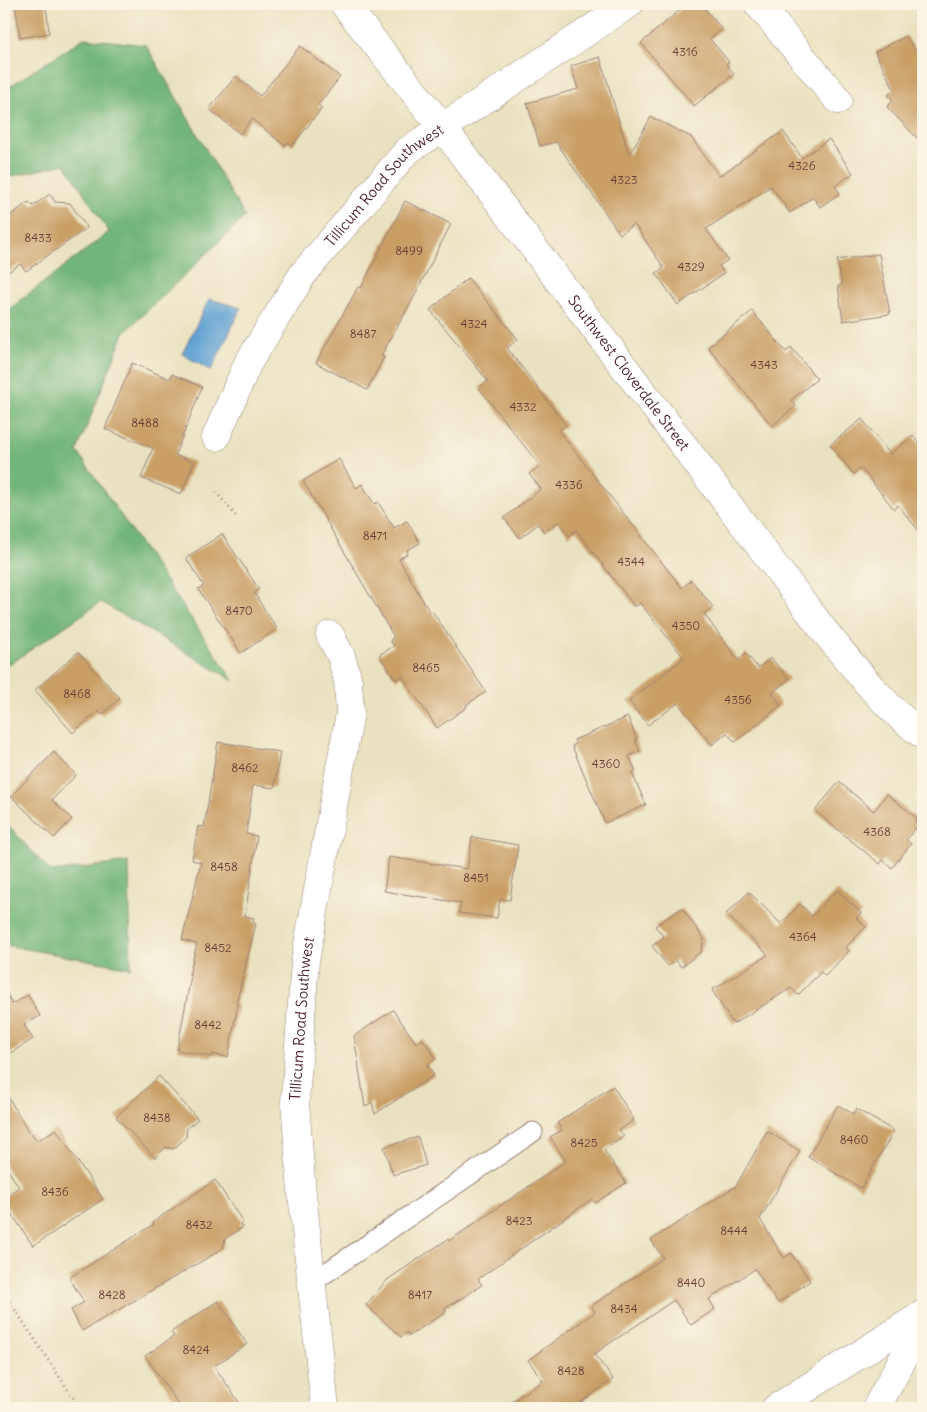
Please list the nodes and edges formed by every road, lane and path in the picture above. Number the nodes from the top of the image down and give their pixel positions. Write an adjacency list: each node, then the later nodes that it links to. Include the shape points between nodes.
1 (344, 4): 5 (street, Southwest Cloverdale Street)
2 (629, 4): 5 (street, Tillicum Road Southwest)
3 (758, 4): 4 (street)
4 (838, 100)
5 (442, 127): 6 (street, Tillicum Road Southwest, via 407,151 303,274 248,362); 10 (street, Southwest Cloverdale Street, via 825,632 878,695)
6 (216, 437)
7 (216, 492): 8 (path)
8 (236, 516)
9 (330, 635): 12 (street, Tillicum Road Southwest, via 341,656 348,681 350,714 304,961 298,1037 295,1102)
10 (923, 735)
11 (533, 1132): 12 (lane)
12 (311, 1283): 17 (street, Tillicum Road Southwest)
13 (4, 1293): 16 (path)
14 (923, 1314): 18 (street)
15 (923, 1322): 19 (street)
16 (80, 1408)
17 (325, 1408)
18 (776, 1408)
19 (876, 1408)

